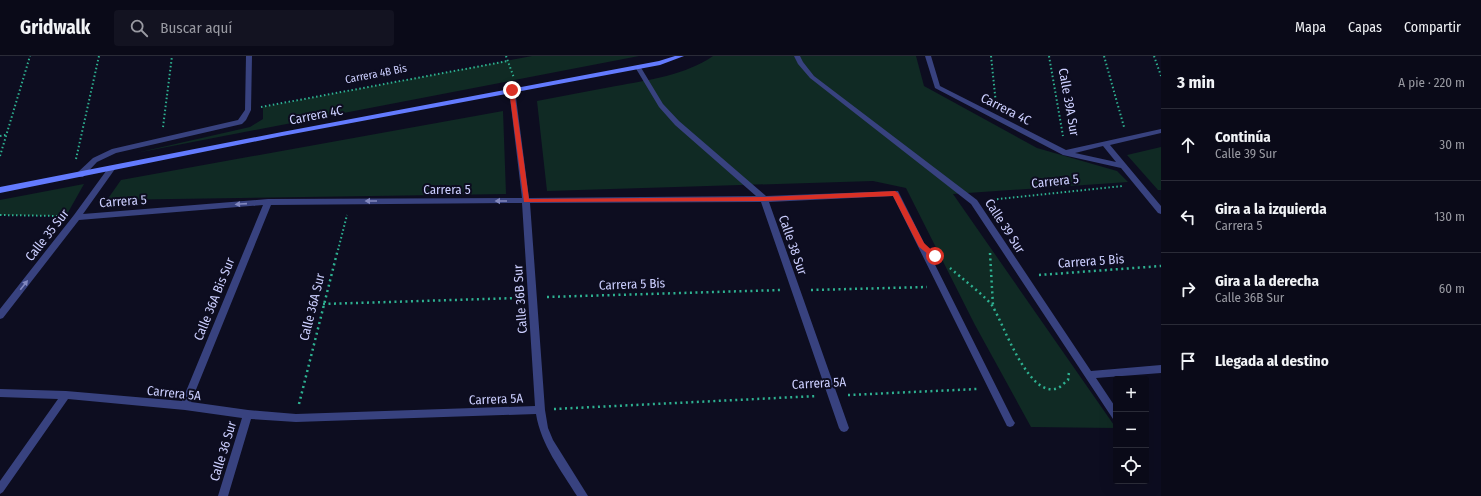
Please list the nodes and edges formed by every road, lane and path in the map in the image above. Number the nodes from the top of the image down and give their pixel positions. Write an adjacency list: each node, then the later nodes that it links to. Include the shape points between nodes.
1 (30, 56): 20 (path)
2 (99, 56): 27 (path)
3 (172, 56): 23 (path)
4 (250, 56): 17 (street)
5 (506, 56): 13 (path)
6 (681, 56): 14 (main road, Carrera 4C)
7 (797, 56): 37 (street, Calle 39 Sur, via 812,77)
8 (928, 56): 18 (street, Carrera 4C, via 936,87)
9 (991, 56): 18 (path)
10 (1049, 56): 25 (path, Calle 39A Sur)
11 (1104, 56): 22 (path)
12 (1154, 56): 15 (path)
13 (508, 61): 16 (path); 17 (path, Carrera 4B Bis)
14 (638, 67): 16 (main road, Carrera 4C); 33 (street, Calle 38 Sur, via 661,105 677,122)
15 (1161, 76)
16 (514, 86): 29 (main road, Carrera 4C); 35 (street, Calle 36B Sur)
17 (248, 110): 23 (street, via 244,118 233,124)
18 (998, 118): 25 (street, Carrera 4C)
19 (1161, 132): 22 (street)
20 (6, 135): 21 (path); 26 (path)
21 (0, 136)
22 (1127, 139): 24 (street)
23 (161, 140): 30 (street, via 104,155)
24 (1105, 144): 25 (street); 28 (street)
25 (1066, 153): 28 (street, Carrera 4C)
26 (0, 156)
27 (75, 164)
28 (1123, 166): 31 (street)
29 (112, 169): 30 (main road, Carrera 4C); 40 (street, Calle 35 Sur)
30 (80, 175): 32 (main road, Carrera 4C)
31 (1138, 184): 37 (path, Carrera 5); 38 (street)
32 (0, 190)
33 (764, 199): 35 (street, Carrera 5); 45 (street, Carrera 5, via 895,193); 46 (street, Calle 38 Sur)
34 (350, 201): 35 (street, Carrera 5, one-way to 34); 36 (street, Carrera 5); 48 (path, Calle 36A Sur)
35 (526, 201): 47 (street, Calle 36B Sur)
36 (268, 202): 40 (street, Carrera 5, one-way to 40); 58 (street, Calle 36A Bis Sur)
37 (974, 202): 41 (street, Calle 39 Sur)
38 (1161, 211)
39 (0, 215): 40 (path)
40 (77, 217): 50 (street, Calle 35 Sur, one-way to 40)
41 (988, 223): 44 (street, Calle 39 Sur); 49 (path)
42 (947, 266): 49 (path)
43 (1161, 266): 44 (path, Carrera 5 Bis)
44 (1022, 276): 51 (street, Calle 39 Sur)
45 (942, 286): 46 (path, Carrera 5 Bis); 54 (street)
46 (795, 290): 47 (path, Carrera 5 Bis); 57 (street, Calle 38 Sur)
47 (532, 297): 48 (path, Carrera 5 Bis); 59 (street, Calle 36B Sur)
48 (323, 304): 62 (path, Calle 36A Sur)
49 (993, 306): 51 (path, via 1020,361 1036,382 1046,388 1058,388 1068,380 1071,366)
50 (0, 315)
51 (1068, 344): 53 (street, Calle 39 Sur)
52 (1161, 369): 53 (street)
53 (1088, 375): 60 (street, Calle 39 Sur)
54 (993, 388): 57 (path, Carrera 5A); 63 (street)
55 (0, 393): 56 (street, Carrera 5A)
56 (66, 395): 58 (street, Carrera 5A); 65 (street)
57 (832, 396): 59 (path, Carrera 5A); 64 (street, Calle 38 Sur)
58 (185, 406): 61 (street, Carrera 5A)
59 (540, 410): 62 (street, Carrera 5A); 67 (street, Calle 36B Sur, via 549,442)
60 (1113, 412)
61 (248, 414): 62 (street, Carrera 5A); 66 (street, Calle 36 Sur)
62 (296, 418)
63 (1010, 423)
64 (844, 428)
65 (0, 489)
66 (223, 496)
67 (584, 496)

